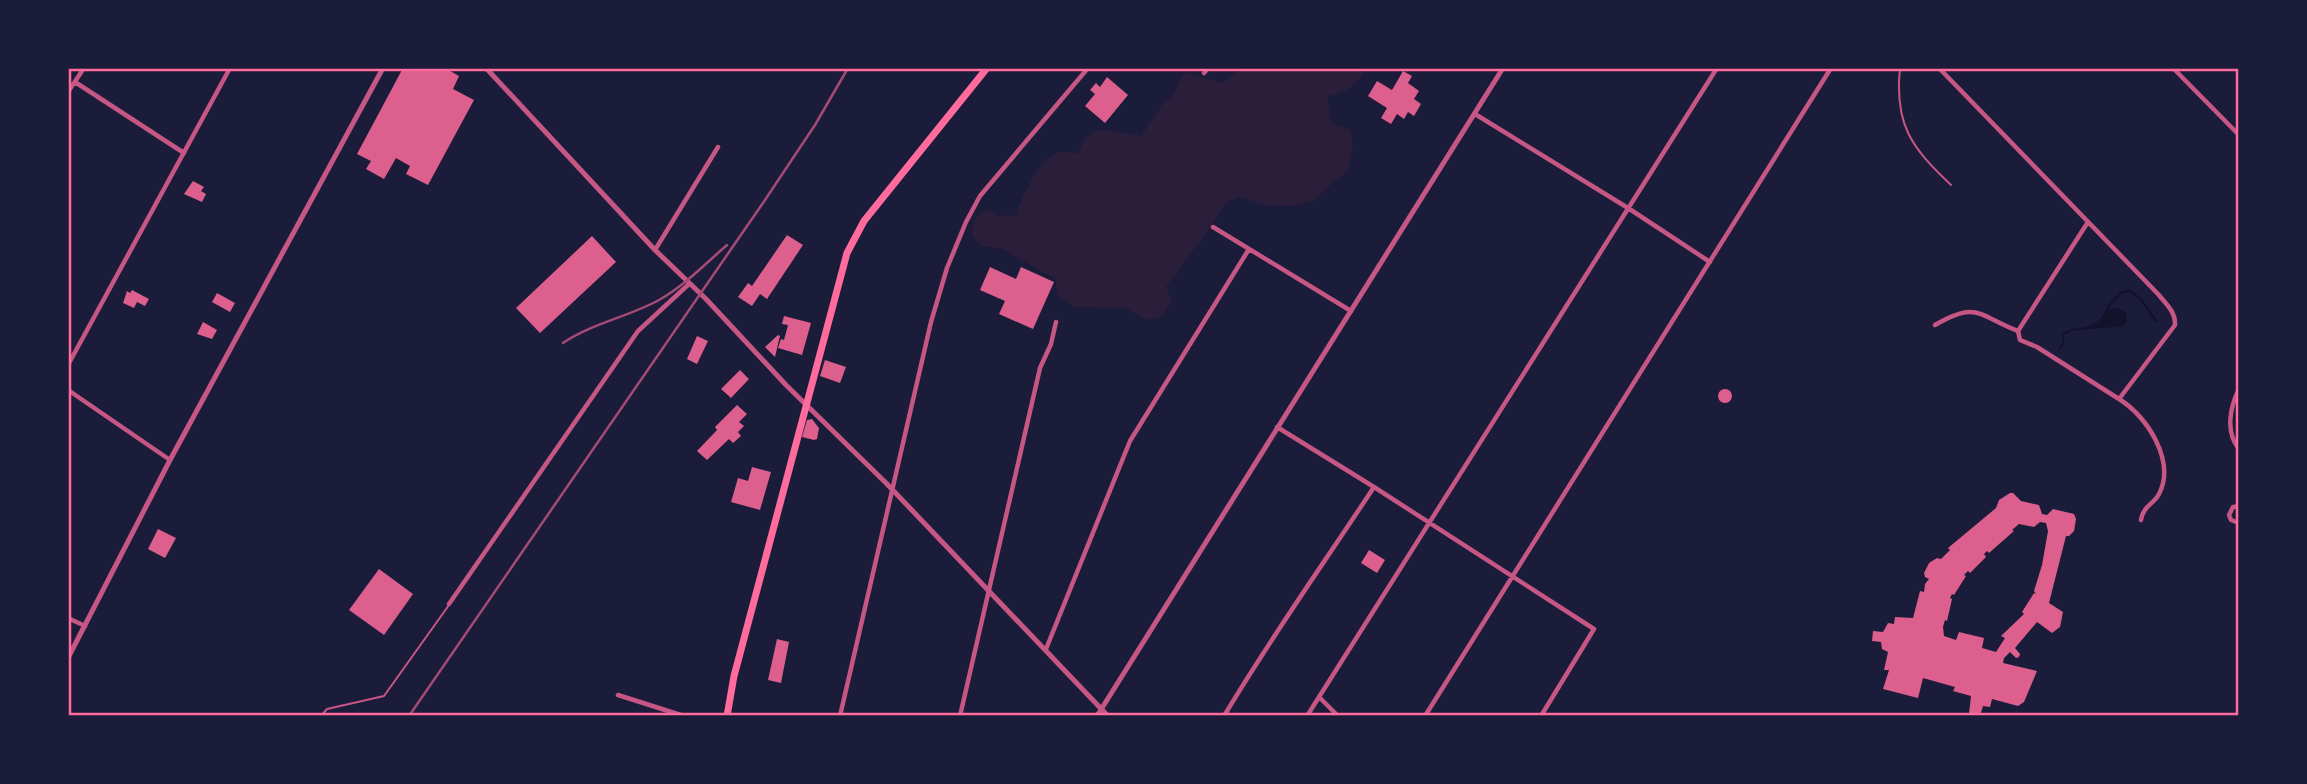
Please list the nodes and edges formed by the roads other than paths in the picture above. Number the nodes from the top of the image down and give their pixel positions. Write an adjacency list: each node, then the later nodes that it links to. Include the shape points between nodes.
1 (84, 68): 15 (street)
2 (230, 68): 20 (street)
3 (383, 68): 40 (street)
4 (486, 68): 26 (street)
5 (987, 68): 37 (main road, via 856,235 847,253)
6 (1088, 68): 42 (street, via 980,196 966,222 930,321)
7 (1208, 68): 14 (street)
8 (1503, 68): 17 (street)
9 (1717, 68): 22 (street)
10 (1831, 68): 27 (street)
11 (1900, 68): 21 (lane, via 1903,120 1914,147)
12 (1940, 68): 23 (street)
13 (2172, 68): 18 (street)
14 (1204, 73)
15 (75, 82): 16 (street); 20 (street)
16 (68, 92)
17 (1475, 114): 22 (street); 29 (street)
18 (2239, 135)
19 (718, 148): 26 (street)
20 (184, 153): 33 (street)
21 (1951, 185)
22 (1628, 208): 27 (street); 45 (street)
23 (2088, 222): 32 (street); 36 (street, via 2174,314 2175,326)
24 (1213, 228): 25 (street)
25 (1249, 249): 29 (street); 52 (street, via 1129,441)
26 (655, 250): 28 (street)
27 (1710, 262): 47 (street)
28 (690, 284): 37 (street); 49 (street, via 638,331)
29 (1350, 312): 38 (street)
30 (1056, 322): 48 (street, via 1040,368)
31 (1935, 325): 32 (street, via 1957,312 1972,311)
32 (2018, 331): 36 (street, via 2020,340)
33 (68, 365)
34 (2239, 389): 39 (street, via 2230,429)
35 (68, 390): 40 (street)
36 (2119, 399): 44 (street, via 2143,421 2165,465 2158,498 2149,503)
37 (806, 404): 42 (street); 59 (main road)
38 (1278, 427): 41 (street); 56 (street)
39 (2239, 449)
40 (170, 460): 51 (street)
41 (1374, 487): 45 (street); 64 (street, via 1265,646)
42 (891, 488): 48 (street); 60 (street)
43 (2239, 506): 46 (street, via 2232,507 2229,515)
44 (2141, 520)
45 (1429, 522): 47 (street); 55 (street)
46 (2239, 523)
47 (1512, 575): 67 (street); 68 (street, via 1594,629)
48 (989, 590): 52 (street); 61 (street)
49 (449, 604): 57 (lane, via 384,696 327,709)
50 (68, 618): 51 (street)
51 (85, 626): 53 (street)
52 (1046, 649): 56 (street)
53 (68, 658)
54 (618, 695): 58 (street)
55 (1319, 697): 65 (street); 66 (street)
56 (1101, 709): 62 (street); 63 (street)
57 (321, 716)
58 (684, 716)
59 (727, 716)
60 (840, 716)
61 (960, 716)
62 (1097, 716)
63 (1108, 716)
64 (1224, 716)
65 (1307, 716)
66 (1338, 716)
67 (1425, 716)
68 (1541, 716)

